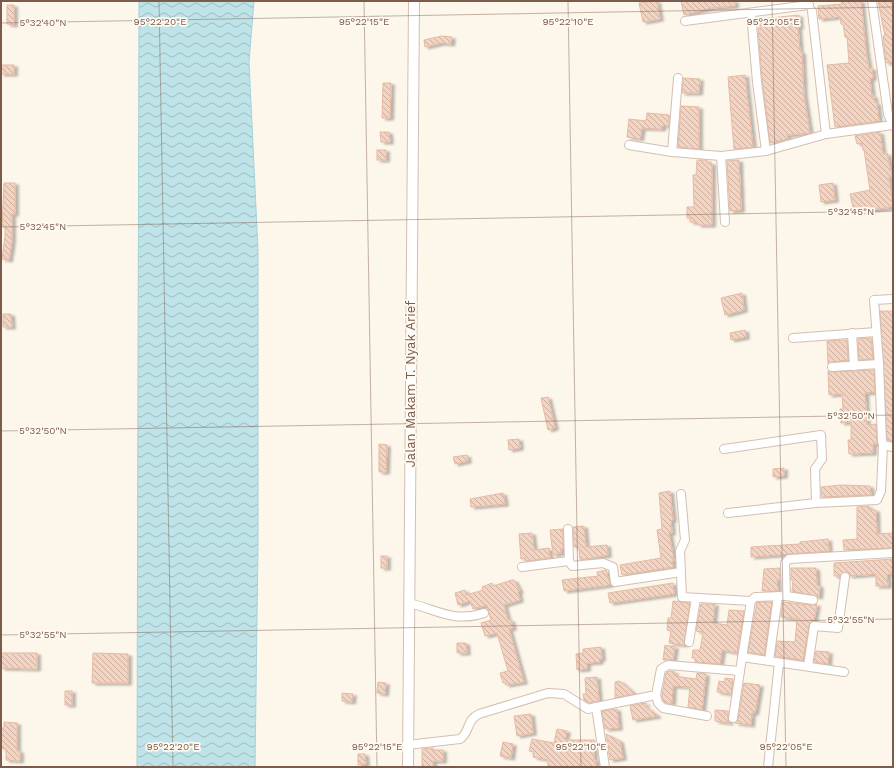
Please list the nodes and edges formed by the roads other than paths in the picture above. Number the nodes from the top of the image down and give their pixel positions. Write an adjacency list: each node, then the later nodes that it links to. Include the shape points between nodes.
1 (414, 1): 36 (street, Jalan Makam T. Nyak Arief)
2 (872, 1): 6 (street, via 888,114)
3 (751, 13): 4 (street); 7 (street, via 811,8); 10 (street)
4 (685, 21)
5 (678, 78): 9 (street)
6 (893, 125): 7 (street)
7 (826, 134): 10 (street)
8 (629, 145): 9 (street)
9 (672, 152): 11 (street)
10 (766, 152): 11 (street)
11 (721, 156): 12 (street)
12 (724, 222)
13 (893, 299): 14 (street, via 874,300)
14 (876, 332): 15 (street); 17 (street)
15 (852, 333): 16 (street); 18 (street)
16 (793, 338)
17 (879, 364): 18 (street); 20 (street)
18 (854, 366): 19 (street)
19 (832, 367)
20 (883, 445): 21 (street); 24 (street, via 881,491 877,500)
21 (893, 448)
22 (724, 449): 24 (street, via 821,435 822,459 815,469)
23 (681, 494): 30 (street, via 685,540 680,551)
24 (816, 503): 25 (street)
25 (728, 513)
26 (568, 528): 28 (street)
27 (893, 552): 32 (street, via 788,559 785,563)
28 (569, 561): 29 (street); 30 (street, via 572,566 603,563 613,567 615,582)
29 (522, 567)
30 (681, 572): 33 (street, via 682,597)
31 (845, 577): 42 (street, via 838,628 814,626)
32 (782, 596): 34 (street); 35 (street, via 755,597); 40 (street)
33 (696, 598): 35 (street); 38 (street)
34 (813, 600)
35 (751, 601): 39 (street)
36 (409, 603): 37 (street, via 459,618 470,618); 49 (street, Jalan Makam T. Nyak Arief)
37 (484, 613)
38 (689, 642)
39 (742, 657): 40 (street); 43 (street)
40 (769, 661): 41 (street)
41 (779, 663): 42 (street); 52 (street)
42 (808, 666): 44 (street)
43 (740, 671): 45 (street, via 668,665 661,669); 48 (street)
44 (844, 672)
45 (656, 695): 46 (street); 47 (street, via 658,703 663,708)
46 (596, 707): 49 (street, via 588,709 564,694 548,693 475,716 460,739); 51 (street)
47 (706, 716)
48 (733, 718)
49 (407, 745): 50 (street, Jalan Makam T. Nyak Arief)
50 (408, 767)
51 (605, 767)
52 (768, 767)

